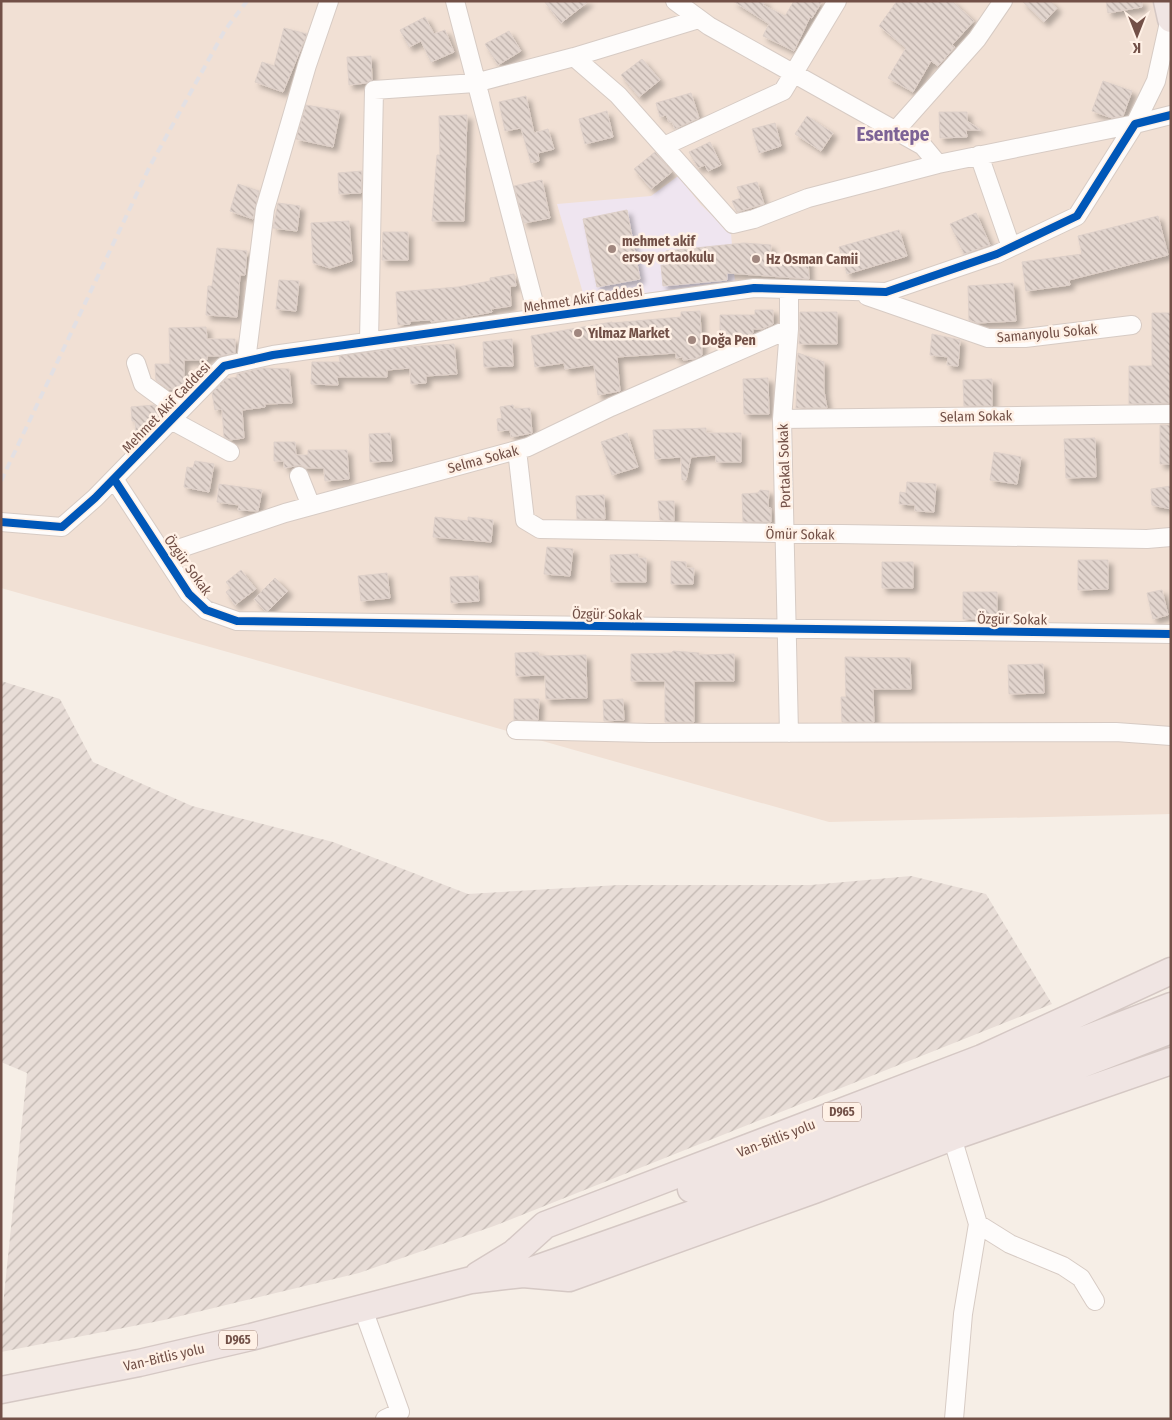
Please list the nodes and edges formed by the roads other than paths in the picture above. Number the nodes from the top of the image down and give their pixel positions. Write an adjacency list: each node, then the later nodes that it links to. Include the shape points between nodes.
1 (330, 1): 25 (street, via 307,65 265,209)
2 (455, 1): 11 (street)
3 (675, 1): 8 (street)
4 (837, 1): 10 (street)
5 (1168, 1): 7 (highway)
6 (997, 4): 14 (street, via 977,39)
7 (1171, 18): 13 (street, Mehmet Akif Caddesi, via 1156,81)
8 (700, 19): 9 (street); 10 (street)
9 (574, 57): 11 (street); 15 (street, via 618,95)
10 (795, 74): 14 (street); 15 (street, via 783,92)
11 (475, 83): 21 (street); 24 (street, via 374,90)
12 (1171, 115): 13 (street)
13 (1135, 124): 16 (street); 18 (street, Mehmet Akif Caddesi, via 1077,216)
14 (896, 130): 17 (street, via 923,146)
15 (664, 146): 17 (street, via 733,224 808,198)
16 (979, 155): 17 (street); 18 (street)
17 (938, 164)
18 (1011, 247): 20 (street, Mehmet Akif Caddesi, via 886,292)
19 (789, 289): 20 (street, Mehmet Akif Caddesi); 21 (street, Mehmet Akif Caddesi, via 754,288); 23 (street, Portakal Sokak)
20 (851, 291): 22 (street, Samanyolu Sokak, via 988,338 1025,338)
21 (538, 318): 24 (street, Mehmet Akif Caddesi)
22 (1132, 325)
23 (789, 329): 29 (street, Portakal Sokak); 30 (street, Selma Sokak)
24 (369, 341): 25 (street, Mehmet Akif Caddesi)
25 (246, 361): 28 (street, Mehmet Akif Caddesi, via 224,366)
26 (136, 363): 28 (street, via 143,384)
27 (1171, 414): 29 (street, Selam Sokak)
28 (175, 416): 31 (street); 33 (street, Mehmet Akif Caddesi)
29 (782, 419): 36 (street, Portakal Sokak)
30 (517, 450): 34 (street, Selma Sokak); 36 (street, Ömür Sokak, via 525,520 540,530)
31 (230, 452)
32 (299, 476): 34 (street)
33 (114, 479): 35 (street, Mehmet Akif Caddesi, via 62,527); 38 (street, Özgür Sokak)
34 (311, 506): 38 (street, Selma Sokak)
35 (1, 522)
36 (786, 534): 37 (street, Ömür Sokak); 39 (street, Portakal Sokak)
37 (1171, 538)
38 (163, 554): 39 (street, Özgür Sokak, via 189,594 206,610 237,621)
39 (788, 630): 40 (street, Özgür Sokak); 42 (street, Portakal Sokak)
40 (1171, 634)
41 (516, 730): 42 (street)
42 (789, 733): 43 (street, via 1116,732)
43 (1171, 736)
44 (1171, 971): 50 (highway, Van-Bitlis yolu / D965, via 982,1058 545,1225)
45 (1171, 1006): 50 (highway, via 786,1155)
46 (1171, 1030): 50 (highway, via 726,1202)
47 (1171, 1061): 48 (highway, Van-Bitlis yolu)
48 (952, 1137): 49 (street); 50 (highway, Van-Bitlis yolu, via 569,1278)
49 (978, 1224): 51 (street, via 1010,1244 1063,1266 1081,1278); 55 (street, via 964,1304)
50 (519, 1263): 52 (highway, Van-Bitlis yolu / D965, via 471,1280)
51 (1095, 1301)
52 (363, 1309): 53 (highway, Van-Bitlis yolu / D965, via 139,1363); 54 (street)
53 (1, 1390)
54 (397, 1416)
55 (954, 1419)

